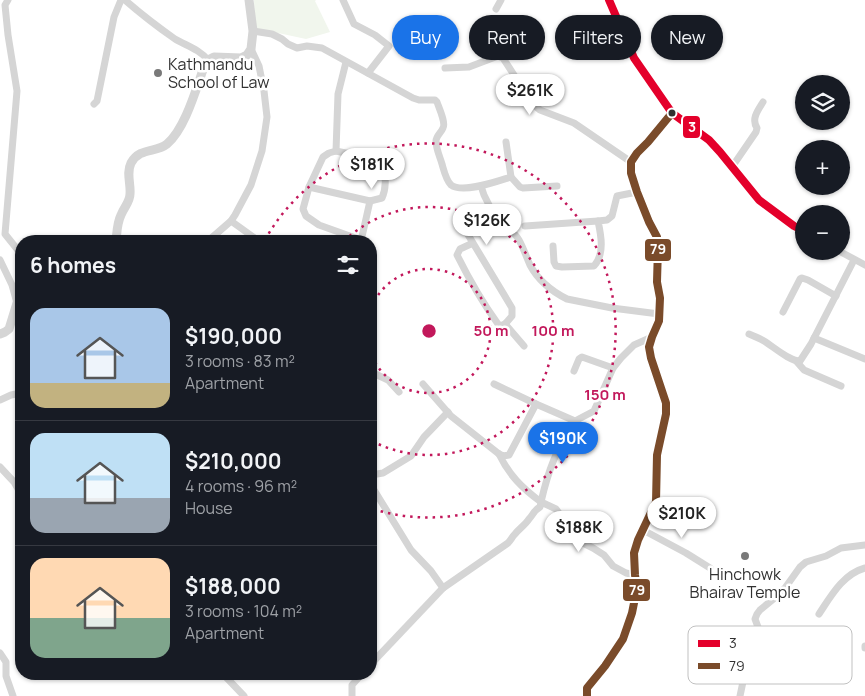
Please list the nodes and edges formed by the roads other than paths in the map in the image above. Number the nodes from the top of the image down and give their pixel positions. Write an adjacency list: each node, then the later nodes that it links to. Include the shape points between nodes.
1 (8, 0): 33 (street, via 5,6 16,91)
2 (121, 0): 16 (street)
3 (125, 0): 11 (street, via 176,39 203,53)
4 (249, 0): 9 (street)
5 (501, 0): 8 (street)
6 (609, 0): 17 (street, via 634,58)
7 (345, 1): 14 (street, via 354,24 389,46)
8 (496, 9)
9 (253, 31): 10 (street); 12 (street, via 272,34 297,48 322,48)
10 (250, 49): 11 (street, via 241,58 214,57); 29 (street, via 259,66 267,117 262,152 251,185)
11 (208, 60): 34 (street, via 177,133 161,148 136,156 131,164 130,195 121,214)
12 (346, 62): 14 (street); 19 (street, via 338,94)
13 (446, 68): 20 (street, via 468,66 498,56 503,58 540,110 574,123)
14 (368, 73): 23 (street, via 413,98 438,102 444,125 436,138 436,145 450,184 461,188)
15 (763, 102): 21 (street, via 755,117 756,132)
16 (94, 104)
17 (672, 112): 20 (street); 21 (street, via 709,140)
18 (506, 142): 22 (street)
19 (336, 151): 25 (street, via 323,157); 27 (street, via 383,163 385,192 382,198)
20 (631, 162): 26 (street)
21 (732, 167): 32 (street, via 759,200)
22 (511, 177): 23 (street); 24 (street, via 524,188)
23 (481, 186): 28 (street)
24 (556, 186)
25 (309, 187): 27 (street); 37 (street, via 303,209 306,216)
26 (636, 192): 30 (street, via 617,196 612,216); 50 (street, via 657,238)
27 (370, 201): 38 (street)
28 (494, 215): 39 (street, via 468,230); 50 (street, via 515,234 538,278 561,296 612,308)
29 (231, 221): 35 (street); 36 (street)
30 (598, 221): 31 (street); 40 (street, via 601,246 594,266 556,266)
31 (525, 226)
32 (795, 226)
33 (3, 235): 41 (street)
34 (117, 235)
35 (215, 235)
36 (250, 235)
37 (345, 235)
38 (362, 235)
39 (472, 243): 51 (street, via 512,308 512,316); 51 (street, via 460,249 457,255 487,309 500,326)
40 (553, 246)
41 (15, 248)
42 (850, 258): 44 (street)
43 (0, 260): 46 (street)
44 (854, 260): 45 (street); 47 (street)
45 (865, 265)
46 (15, 296)
47 (836, 296): 49 (street, via 802,278); 55 (street)
48 (15, 310): 52 (street, via 9,329)
49 (783, 312)
50 (659, 314): 54 (street)
51 (504, 324): 56 (street)
52 (0, 334)
53 (749, 334): 58 (street)
54 (652, 337): 59 (street, via 634,344); 77 (street, via 649,347 651,358 666,403 666,414 657,455 656,502)
55 (814, 338): 57 (street); 58 (street)
56 (524, 346)
57 (865, 359)
58 (797, 362): 64 (street, via 804,370)
59 (612, 368): 60 (street, via 582,357); 70 (street, via 594,411)
60 (574, 371)
61 (377, 375): 65 (street, via 388,380)
62 (423, 384): 69 (street)
63 (494, 384): 68 (street)
64 (841, 386)
65 (398, 392)
66 (15, 395): 67 (street)
67 (0, 400)
68 (536, 404): 70 (street); 71 (street, via 509,455)
69 (448, 412): 71 (street); 73 (street, via 411,456)
70 (575, 421): 76 (street, via 549,469)
71 (498, 454): 76 (street, via 510,475)
72 (0, 467): 74 (street)
73 (377, 474)
74 (15, 484)
75 (377, 495): 82 (street, via 412,550)
76 (541, 502): 81 (street, via 556,510 563,527 581,542 604,555 614,566); 82 (street, via 508,543)
77 (643, 530): 79 (street); 81 (street, via 634,553)
78 (865, 545): 84 (street, via 841,548 806,562 785,588 756,614)
79 (710, 568)
80 (865, 568): 83 (street, via 849,575)
81 (635, 575): 92 (street, via 638,588 623,638 587,688)
82 (443, 588): 86 (street)
83 (819, 614)
84 (758, 626)
85 (0, 654): 89 (street, via 6,662 6,676)
86 (377, 658)
87 (229, 680): 90 (street)
88 (357, 680): 91 (street, via 352,685)
89 (13, 696)
90 (244, 696)
91 (352, 696)
92 (587, 696)

